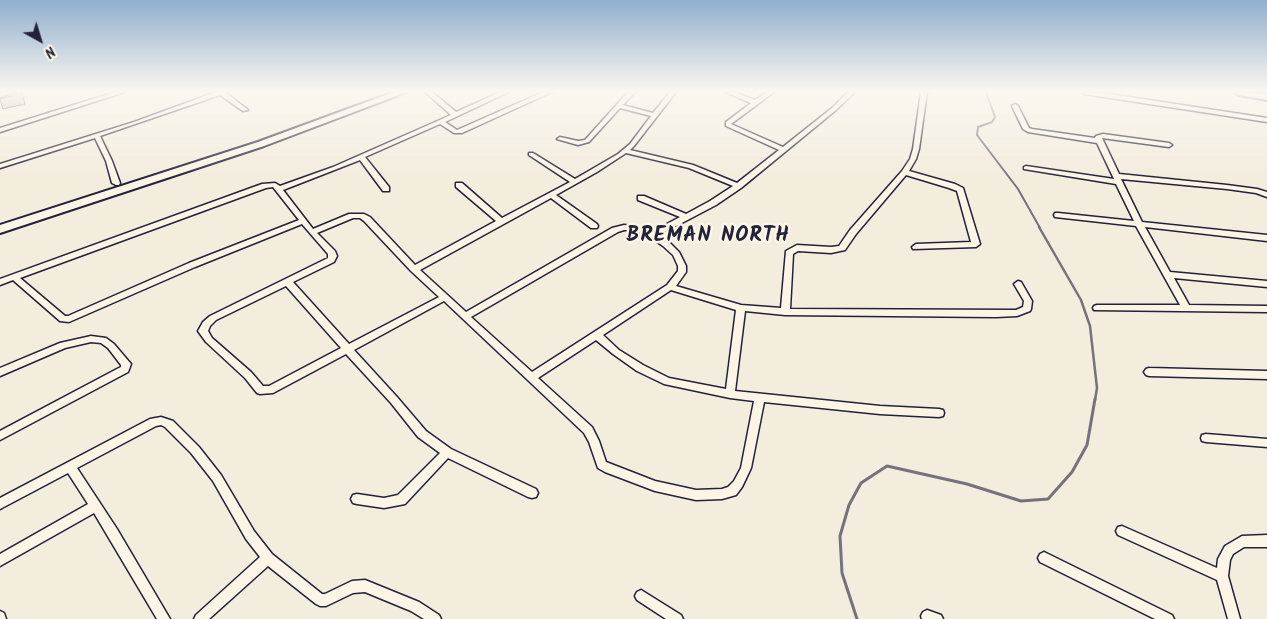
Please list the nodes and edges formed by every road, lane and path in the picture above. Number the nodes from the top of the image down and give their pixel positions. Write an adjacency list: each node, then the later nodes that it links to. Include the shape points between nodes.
1 (29, 121): 12 (street)
2 (143, 121): 13 (street)
3 (322, 121): 40 (street)
4 (485, 121): 11 (street, via 460,132)
5 (605, 121): 14 (street, via 587,141 578,144)
6 (649, 121): 18 (street)
7 (731, 121): 17 (street, via 728,125)
8 (817, 121): 17 (street)
9 (920, 121): 23 (street, via 916,149)
10 (1022, 121): 15 (street, via 1030,131)
11 (441, 122): 20 (street)
12 (0, 130)
13 (97, 136): 21 (street); 26 (street)
14 (560, 139)
15 (1099, 141): 16 (street, via 1098,137 1103,136); 24 (street)
16 (1169, 145)
17 (784, 150): 28 (street)
18 (626, 151): 25 (street); 28 (street, via 691,166)
19 (531, 154): 25 (street)
20 (361, 157): 29 (street); 30 (street)
21 (1, 164)
22 (1026, 168): 24 (street)
23 (905, 172): 44 (street, via 960,190 976,244); 58 (street, via 842,248 792,249 789,253)
24 (1118, 179): 32 (street, via 1227,187); 38 (street)
25 (575, 182): 31 (street)
26 (116, 183)
27 (459, 185): 37 (street)
28 (738, 186): 35 (street)
29 (280, 189): 36 (street); 47 (street, via 275,185 265,186)
30 (386, 189)
31 (551, 195): 37 (street); 39 (street)
32 (1267, 195)
33 (642, 198): 35 (street)
34 (1058, 215): 38 (street)
35 (686, 217): 42 (street)
36 (303, 221): 41 (street); 47 (street, via 70,319 64,319)
37 (501, 222): 45 (street)
38 (1139, 224): 43 (street); 46 (street)
39 (594, 226)
40 (0, 229)
41 (312, 232): 45 (street, via 352,216 361,216); 49 (street, via 333,256)
42 (653, 235): 52 (street, via 676,254 682,266 679,279); 59 (street, via 634,228 615,230)
43 (1267, 238)
44 (916, 247)
45 (414, 269): 53 (street)
46 (1168, 274): 51 (street); 56 (street)
47 (14, 278): 48 (street)
48 (0, 282)
49 (288, 282): 61 (street); 61 (street, via 213,318 203,331 265,392)
50 (1018, 284): 58 (street, via 1028,306 1017,314)
51 (1267, 284)
52 (670, 287): 54 (street); 60 (street)
53 (445, 297): 59 (street); 61 (street)
54 (741, 308): 58 (street); 66 (street)
55 (1097, 308): 56 (street)
56 (1186, 308): 57 (street)
57 (1267, 309)
58 (785, 312)
59 (465, 316): 65 (street)
60 (597, 336): 65 (street); 66 (street, via 640,368 667,381)
61 (348, 349): 72 (street, via 422,434)
62 (0, 372): 69 (street, via 63,345 91,339 103,340 126,364 120,372)
63 (1149, 372): 64 (street)
64 (1267, 375)
65 (531, 378): 67 (street, via 588,430 602,465 655,486 696,495 722,494 732,491 738,484 746,468)
66 (730, 394): 67 (street)
67 (760, 397): 68 (street)
68 (939, 413)
69 (0, 436)
70 (1206, 438): 71 (street)
71 (1267, 443)
72 (446, 452): 74 (street); 75 (street, via 401,500 384,503)
73 (70, 468): 76 (street); 77 (street); 80 (street, via 154,422 169,424 217,478 250,535)
74 (532, 493)
75 (357, 498)
76 (0, 504)
77 (94, 507): 82 (street); 85 (street)
78 (1122, 531): 83 (street)
79 (1267, 541): 83 (street, via 1242,542 1229,550)
80 (268, 558): 86 (street); 87 (street, via 320,600 352,587 365,586 415,606)
81 (1044, 558): 89 (street)
82 (0, 560)
83 (1222, 576): 90 (street)
84 (642, 596): 88 (street)
85 (164, 619)
86 (200, 619)
87 (435, 619)
88 (678, 619)
89 (1168, 619)
90 (1234, 619)

